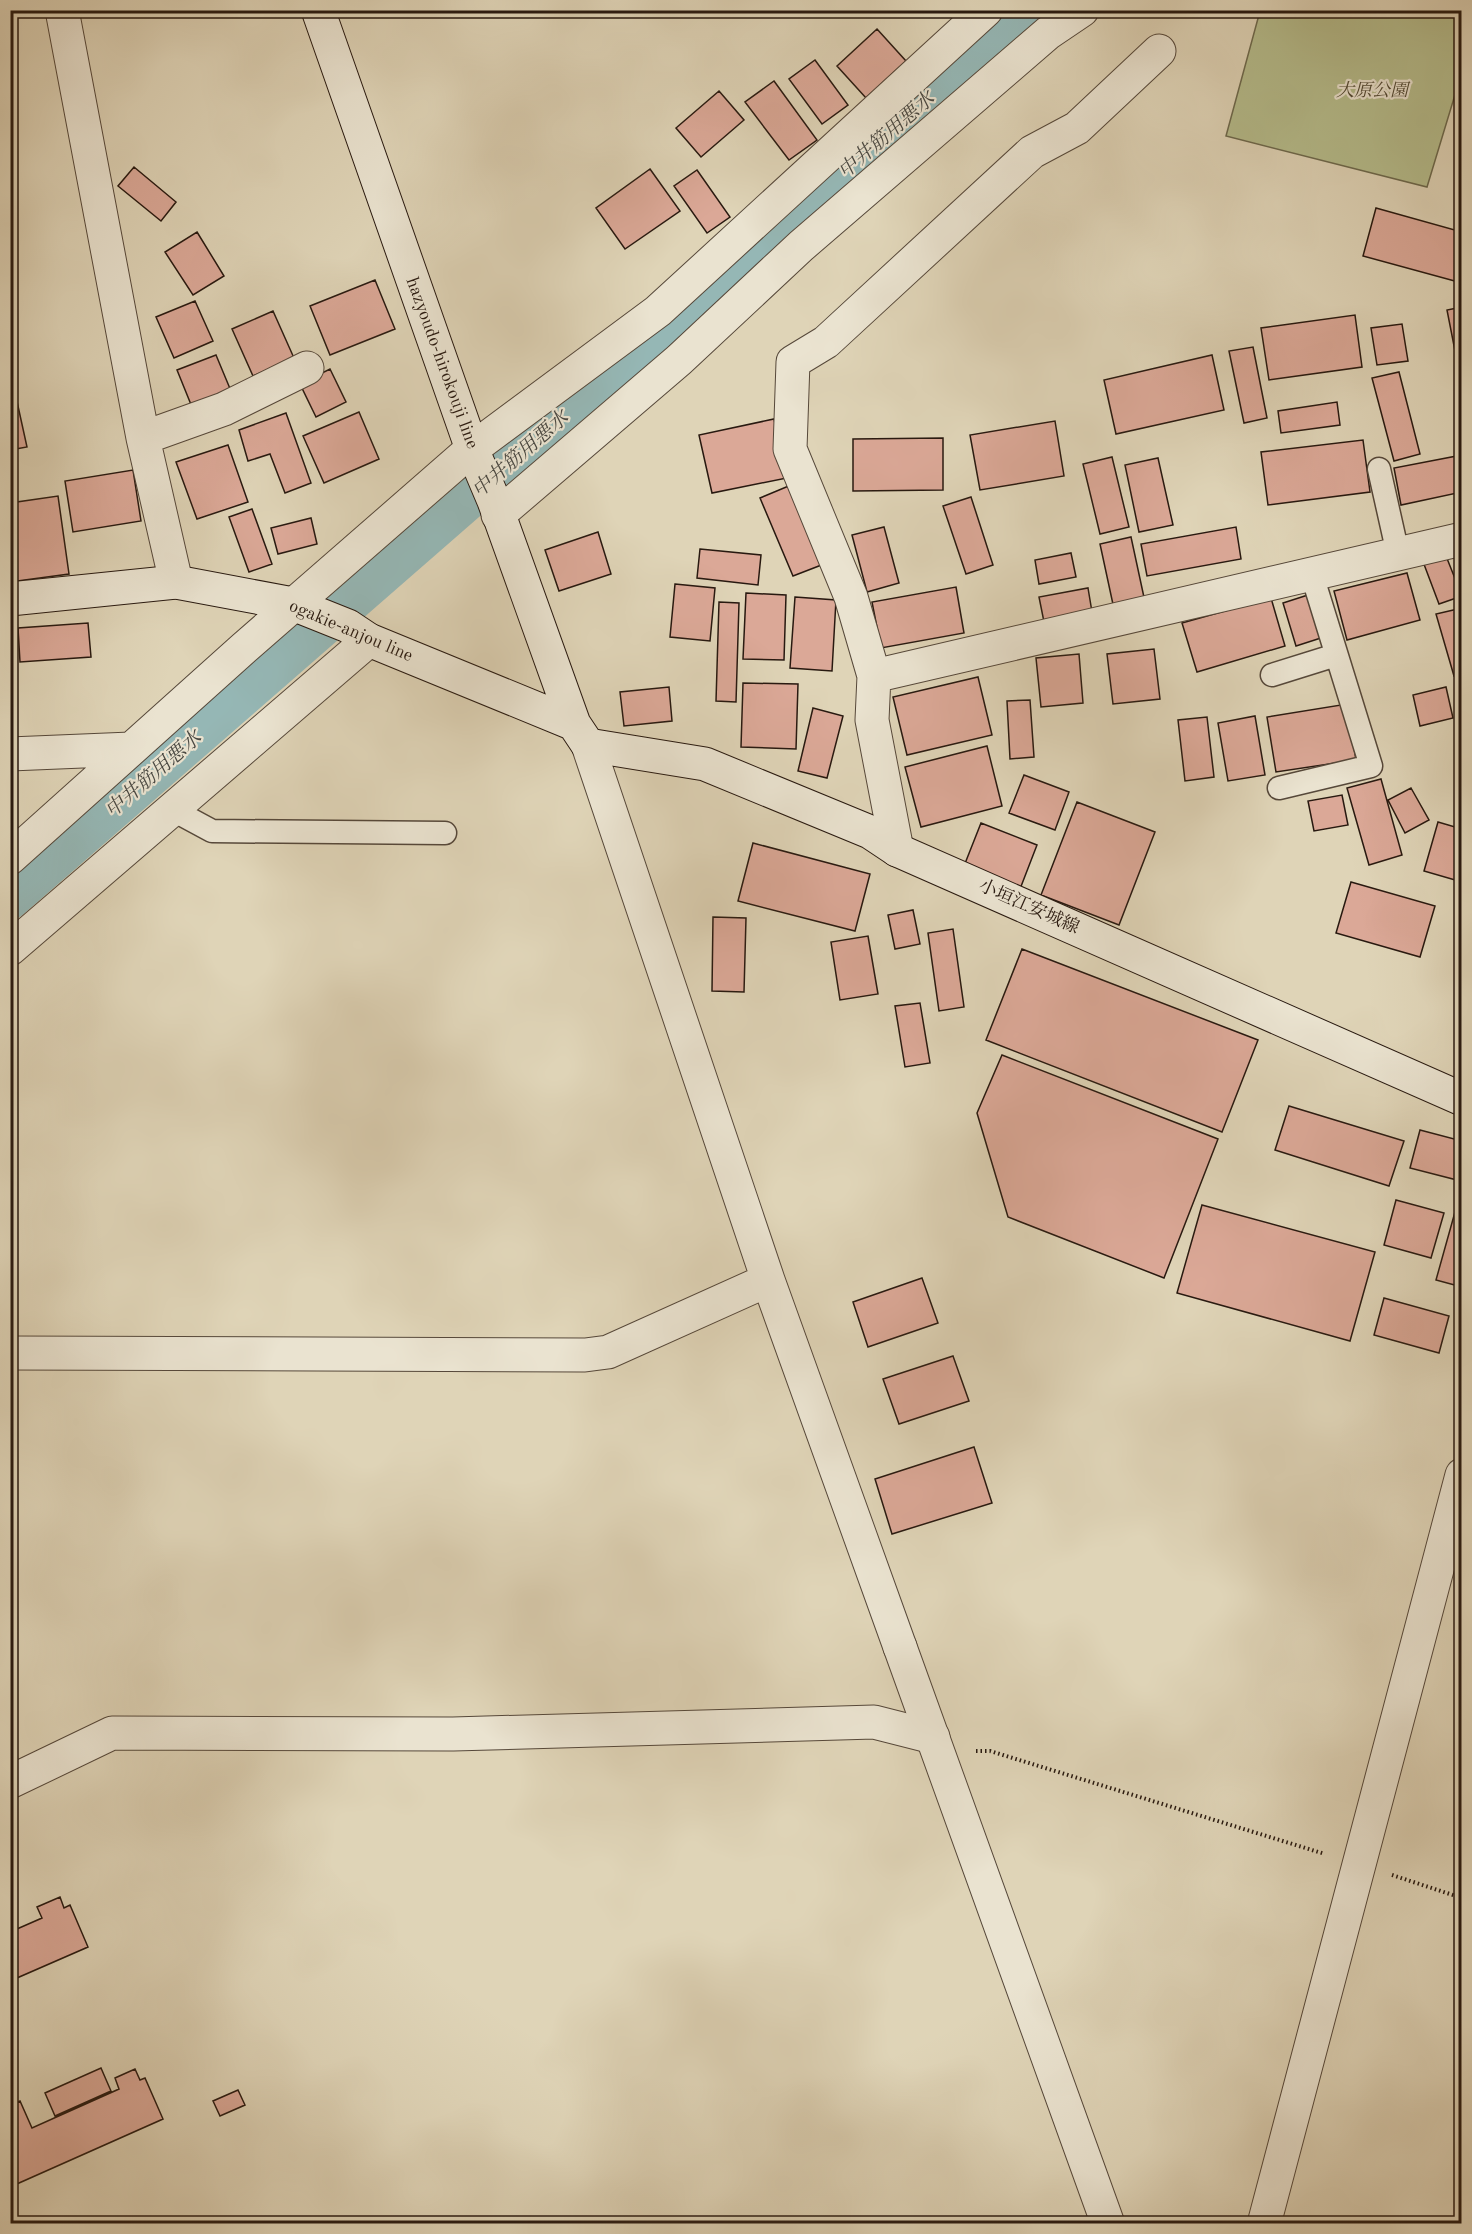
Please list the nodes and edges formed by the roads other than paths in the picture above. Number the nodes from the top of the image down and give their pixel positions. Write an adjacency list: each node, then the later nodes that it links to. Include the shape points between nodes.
1 (62, 10): 7 (street)
2 (318, 10): 9 (street, hazyoudo-hirokouji line)
3 (986, 10): 9 (street, via 658,311)
4 (1082, 10): 9 (street, via 1048,33 836,215 679,360)
5 (1159, 51): 19 (street, via 1077,128 1032,152 826,342 793,362 789,449 851,597)
6 (307, 368): 7 (street, via 224,409)
7 (143, 438): 13 (street)
8 (1379, 468): 11 (lane)
9 (486, 484): 15 (street); 20 (street, hazyoudo-hirokouji line)
10 (1461, 539): 11 (street)
11 (1398, 554): 12 (street)
12 (1312, 574): 17 (lane); 19 (street)
13 (176, 582): 14 (street, ogakie-anjou line); 15 (street, ogakie-anjou line)
14 (10, 599)
15 (306, 610): 16 (street, ogakie-anjou line); 21 (street)
16 (358, 633): 20 (street, ogakie-anjou line); 24 (street)
17 (1336, 655): 18 (lane); 23 (lane, via 1371,766)
18 (1272, 675)
19 (874, 676): 26 (street, via 872,720)
20 (581, 735): 26 (street, 小垣江安城線, via 705,764 870,832); 30 (street, hazyoudo-hirokouji line)
21 (131, 749): 22 (street); 27 (street)
22 (10, 754)
23 (1279, 788)
24 (173, 810): 25 (lane, via 212,831); 28 (street)
25 (445, 833)
26 (897, 850): 29 (street, 小垣江安城線)
27 (10, 858)
28 (10, 949)
29 (1461, 1099)
30 (768, 1280): 31 (street, via 608,1352 585,1355); 33 (street, hazyoudo-hirokouji line)
31 (10, 1353)
32 (1461, 1475): 36 (street)
33 (936, 1745): 34 (street, via 874,1722 453,1734 112,1733); 35 (street, hazyoudo-hirokouji line)
34 (10, 1782)
35 (1108, 2223)
36 (1264, 2223)

